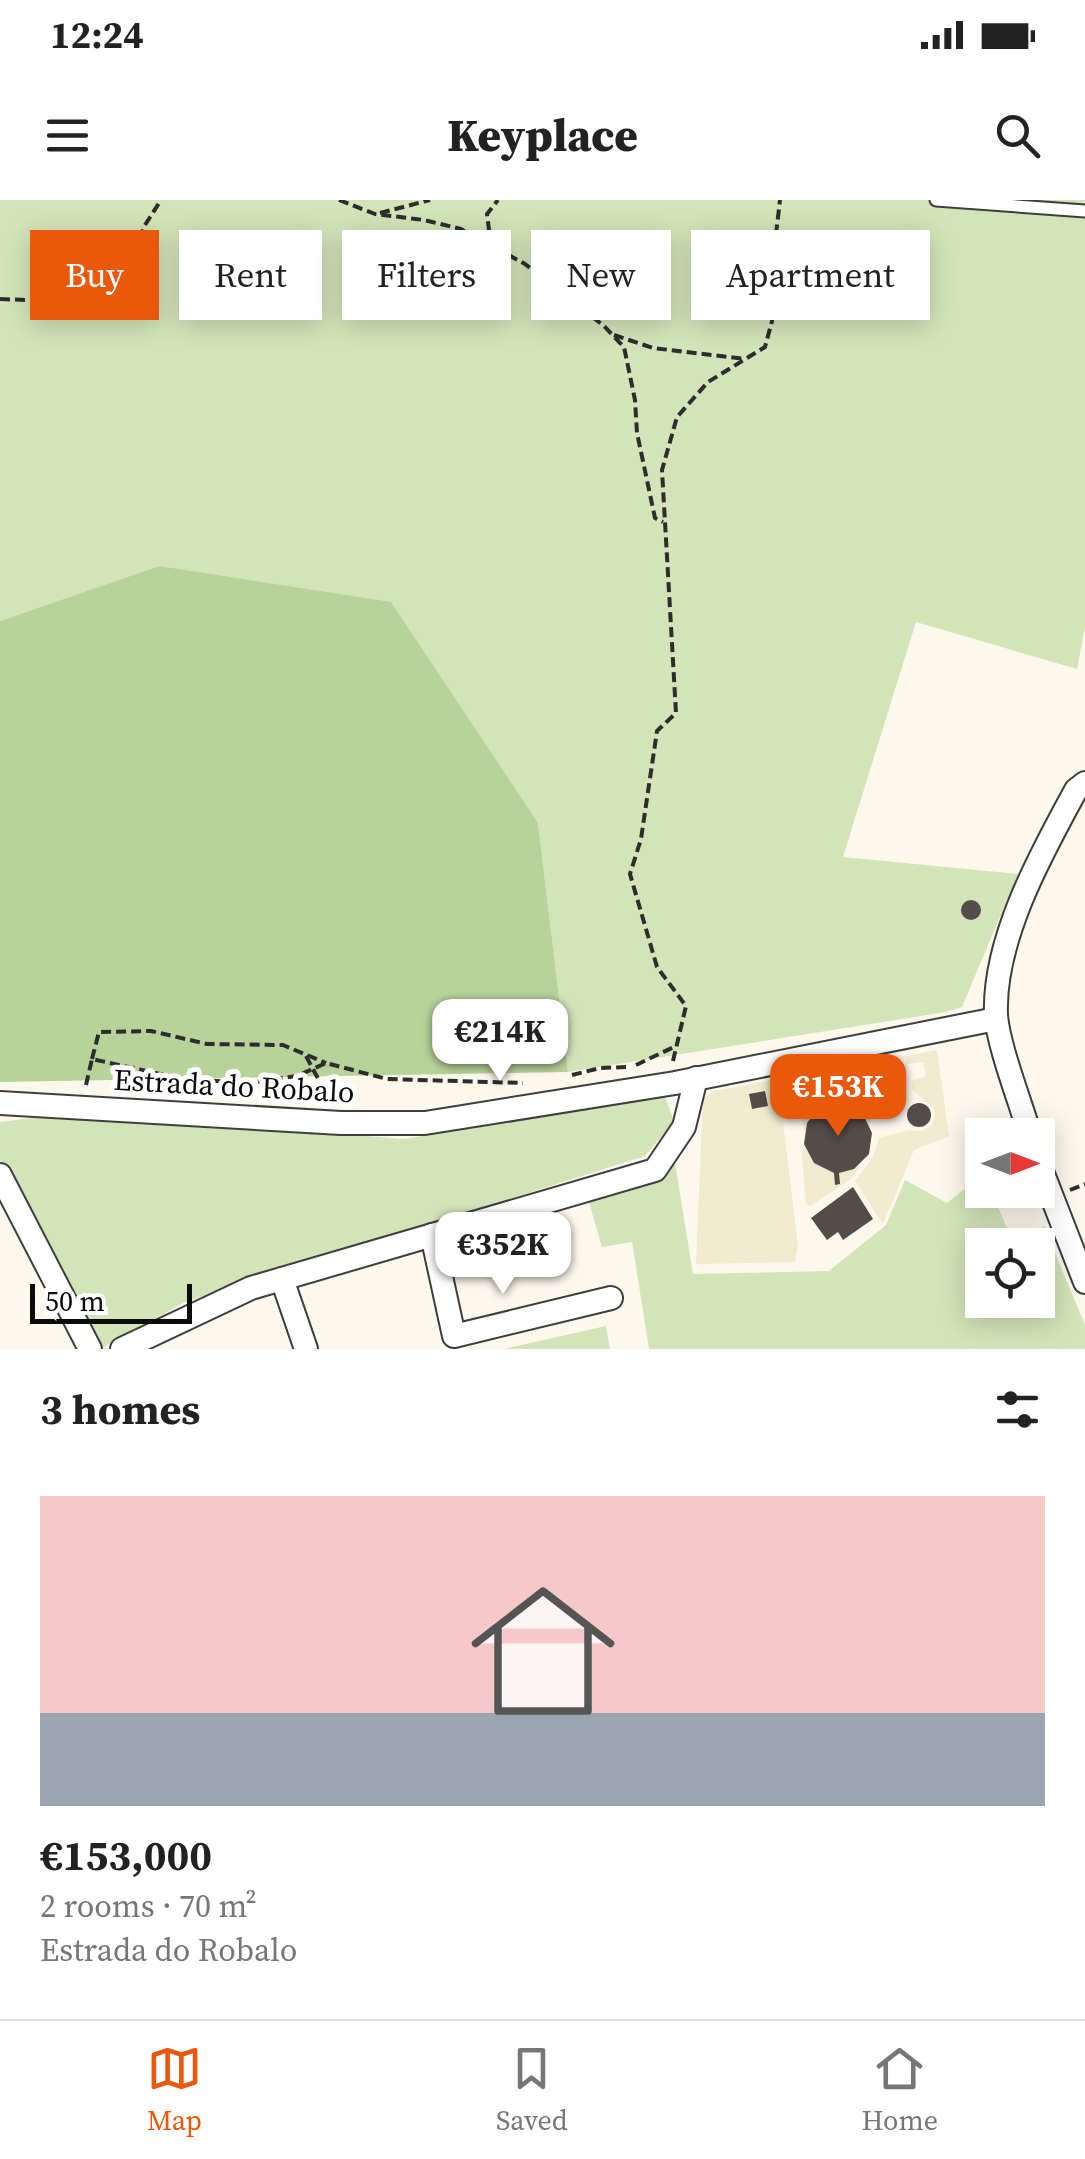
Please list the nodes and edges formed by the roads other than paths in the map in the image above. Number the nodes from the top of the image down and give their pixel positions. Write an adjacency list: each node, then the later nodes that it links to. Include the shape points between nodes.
1 (936, 200): 2 (lane)
2 (1085, 211)
3 (1085, 783): 4 (street, via 1028,885 1006,945)
4 (996, 1020): 5 (street, Estrada do Robalo); 7 (street)
5 (686, 1081): 6 (street, Estrada do Robalo, via 425,1123); 11 (street, via 684,1128 654,1170)
6 (0, 1103)
7 (1025, 1118)
8 (0, 1175): 9 (street)
9 (6, 1205): 15 (street)
10 (1055, 1205): 13 (street)
11 (432, 1235): 12 (street); 14 (street, via 454,1336)
12 (282, 1279): 16 (street); 17 (street)
13 (1085, 1282)
14 (611, 1298)
15 (90, 1349)
16 (122, 1349)
17 (306, 1349)

